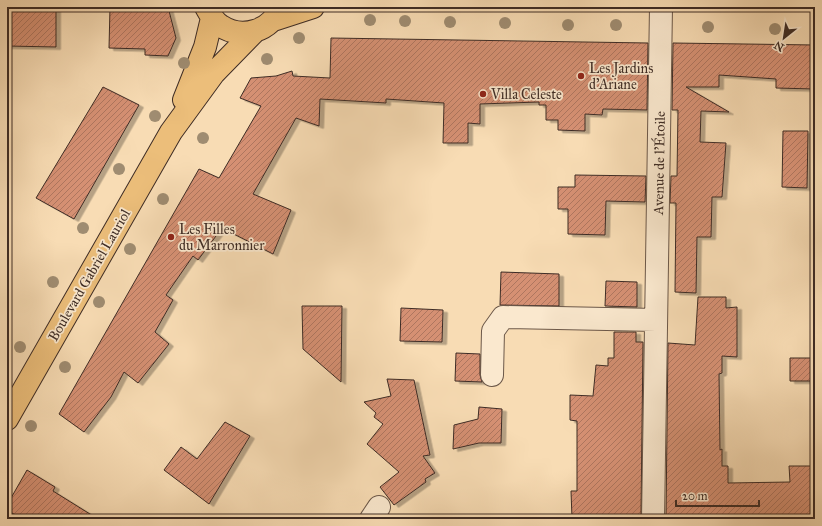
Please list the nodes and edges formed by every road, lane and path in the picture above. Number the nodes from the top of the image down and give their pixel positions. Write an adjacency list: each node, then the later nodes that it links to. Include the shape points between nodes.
1 (313, 7): 4 (main road)
2 (661, 7): 6 (street, Avenue de l'Étoile)
3 (209, 12): 4 (main road, via 221,26 244,33); 5 (main road, Boulevard Gabriel Lauriol, via 205,47)
4 (270, 19): 5 (main road, Boulevard Gabriel Lauriol, via 214,73)
5 (171, 132): 8 (main road, Boulevard Gabriel Lauriol)
6 (656, 320): 7 (street, via 503,317 493,331); 9 (street, Avenue de l'Étoile)
7 (492, 375)
8 (7, 419)
9 (653, 519)

